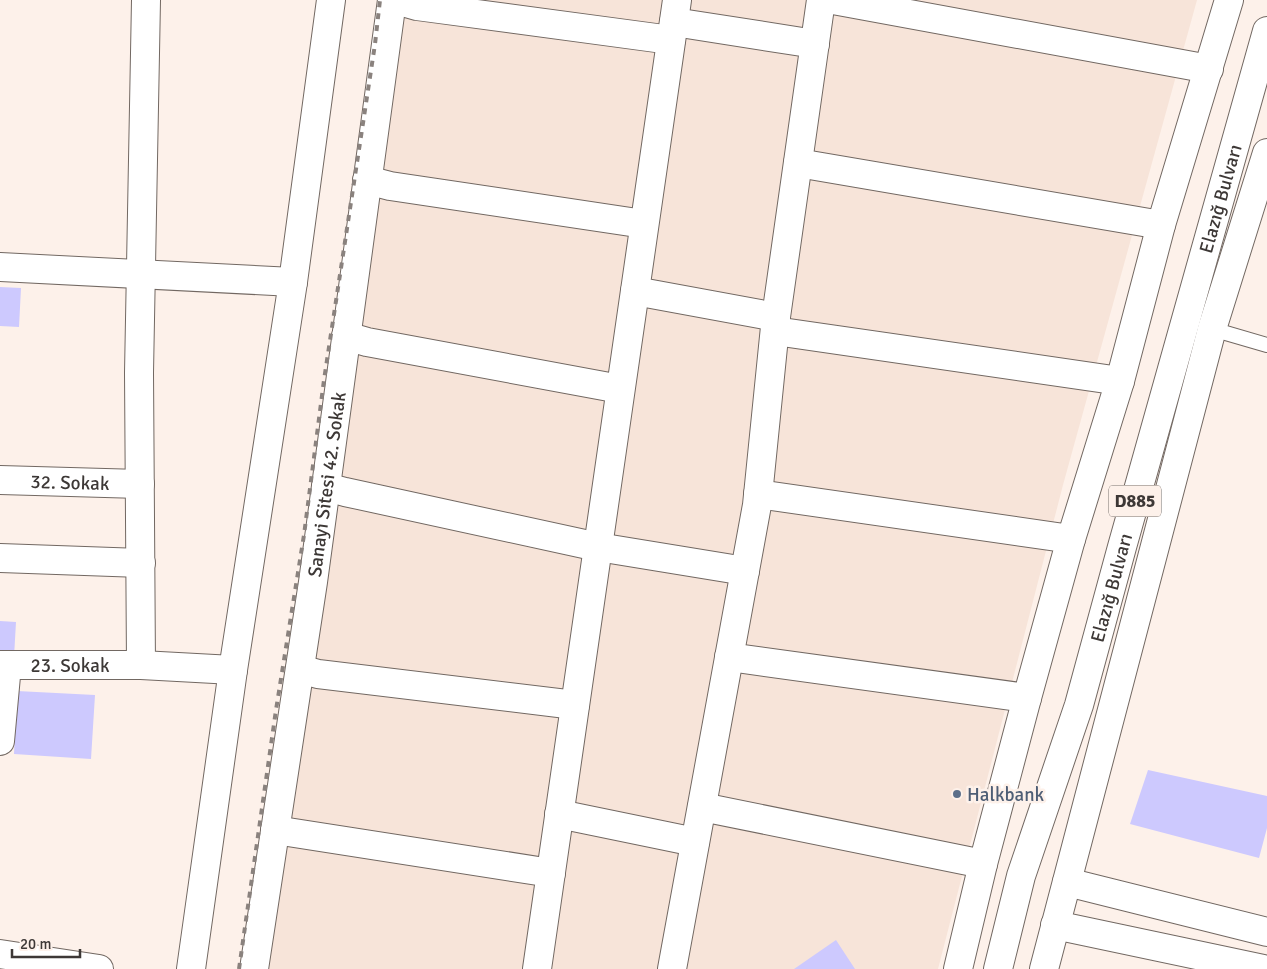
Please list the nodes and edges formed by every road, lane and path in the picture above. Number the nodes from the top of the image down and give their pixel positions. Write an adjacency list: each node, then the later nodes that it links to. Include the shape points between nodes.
1 (146, 0): 18 (main road)
2 (332, 0): 19 (main road)
3 (392, 0): 14 (main road, Sanayi Sitesi 42. Sokak)
4 (396, 0): 8 (main road, via 417,6)
5 (821, 0): 10 (main road)
6 (833, 0): 11 (main road)
7 (1229, 0): 11 (main road)
8 (674, 21): 10 (main road); 15 (main road)
9 (1267, 31): 60 (main road, Elazığ Bulvarı / D885, via 1079,705 1021,876)
10 (815, 44): 13 (main road)
11 (1209, 69): 16 (main road)
12 (1267, 153): 22 (main road, Elazığ Bulvarı / D885)
13 (798, 163): 16 (main road); 21 (main road)
14 (367, 180): 15 (main road); 23 (main road, Sanayi Sitesi 42. Sokak)
15 (644, 224): 20 (main road)
16 (1161, 225): 25 (main road)
17 (0, 267): 18 (main road)
18 (141, 274): 19 (main road); 28 (main road)
19 (293, 282): 40 (main road)
20 (635, 291): 21 (main road); 26 (main road)
21 (776, 324): 25 (main road); 30 (main road)
22 (1212, 329): 24 (lane); 50 (main road, Elazığ Bulvarı / D885)
23 (346, 336): 26 (main road); 29 (main road, Sanayi Sitesi 42. Sokak)
24 (1267, 346)
25 (1120, 381): 31 (main road)
26 (620, 389): 32 (main road)
27 (0, 480): 28 (main road, 32. Sokak)
28 (140, 484): 34 (main road)
29 (326, 487): 32 (main road); 39 (main road, Sanayi Sitesi 42. Sokak)
30 (758, 494): 31 (main road); 35 (main road)
31 (1071, 539): 41 (main road)
32 (598, 547): 35 (main road); 42 (main road)
33 (0, 558): 34 (main road)
34 (141, 562): 38 (main road)
35 (745, 571): 36 (main road)
36 (729, 657): 41 (main road); 44 (main road)
37 (3, 665): 38 (main road, 23. Sokak); 43 (main road)
38 (141, 665): 40 (main road, 23. Sokak)
39 (300, 669): 42 (main road, via 318,674); 46 (main road, Sanayi Sitesi 42. Sokak)
40 (234, 670): 55 (main road)
41 (1027, 698): 48 (main road)
42 (575, 705): 45 (main road)
43 (0, 741)
44 (702, 807): 47 (main road); 48 (main road)
45 (559, 814): 47 (main road); 49 (main road)
46 (275, 830): 49 (main road); 56 (main road, Sanayi Sitesi 42. Sokak)
47 (695, 842): 58 (main road)
48 (984, 864): 59 (main road)
49 (551, 873): 57 (main road)
50 (1067, 882): 51 (main road, Elazığ Bulvarı / D885); 52 (main road)
51 (1055, 925): 61 (main road, Elazığ Bulvarı / D885); 62 (main road)
52 (1267, 932)
53 (0, 954): 54 (main road)
54 (99, 969)
55 (191, 969)
56 (254, 969)
57 (537, 969)
58 (672, 969)
59 (958, 969)
60 (998, 969)
61 (1044, 969)
62 (1262, 969)

